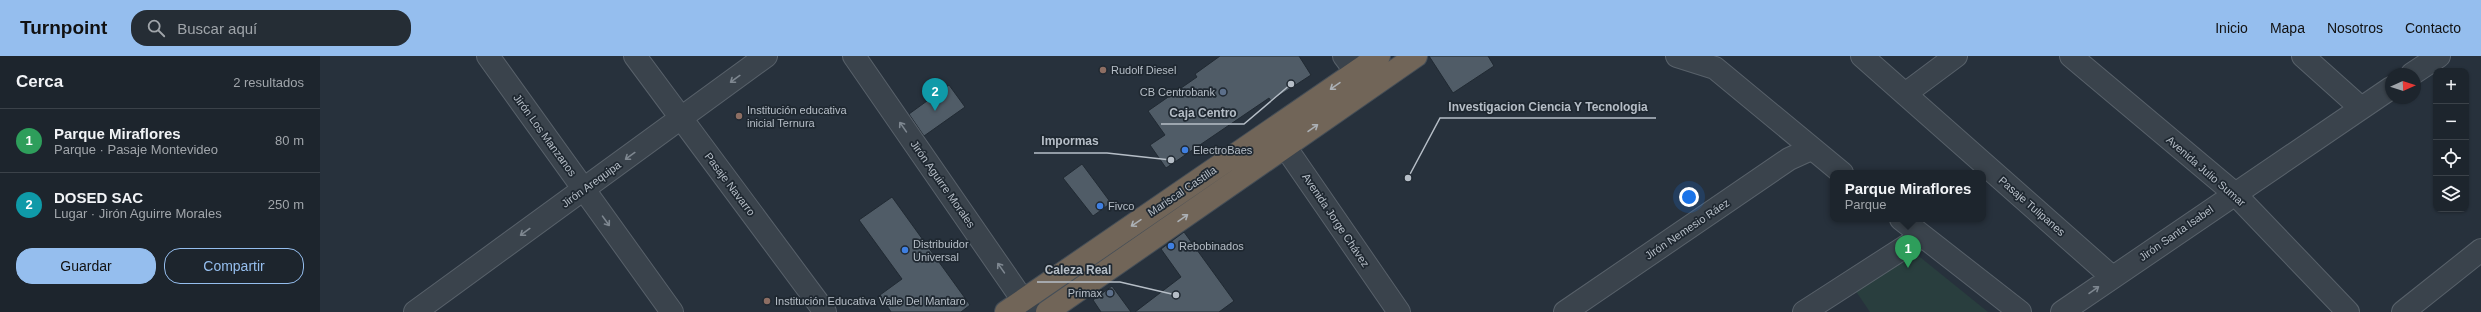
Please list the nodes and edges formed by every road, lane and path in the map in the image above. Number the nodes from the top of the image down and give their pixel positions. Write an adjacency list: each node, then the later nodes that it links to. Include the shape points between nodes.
1 (488, 56): 23 (street, Jirón Los Manzanos)
2 (635, 56): 18 (street, Pasaje Navarro)
3 (766, 56): 18 (street, Jirón Arequipa, one-way to 18)
4 (854, 56): 29 (street, Jirón Aguirre Morales, one-way to 4)
5 (1379, 56): 13 (highway, Mariscal Castilla)
6 (1416, 56): 20 (highway, Mariscal Castilla, one-way to 6)
7 (1677, 56): 21 (street, via 1715,68)
8 (1862, 56): 16 (street, Pasaje Tulipanes)
9 (1956, 56): 16 (street)
10 (2071, 56): 24 (street, Avenida Julio Sumar)
11 (2303, 56): 17 (street)
12 (2439, 56): 14 (street)
13 (1350, 64): 19 (highway, Mariscal Castilla, one-way to 19)
14 (2421, 68)
15 (2385, 92): 17 (street, Jirón Santa Isabel)
16 (1905, 94): 28 (street, Pasaje Tulipanes)
17 (2360, 108): 24 (street, Jirón Santa Isabel)
18 (681, 118): 23 (street, Jirón Arequipa, one-way to 23); 32 (street, Pasaje Navarro)
19 (1273, 129): 20 (street, Avenida Jorge Chávez); 29 (highway, Mariscal Castilla, one-way to 29)
20 (1286, 147): 33 (highway, Mariscal Castilla, one-way to 20); 34 (street, Avenida Jorge Chávez)
21 (1811, 149): 22 (street); 35 (street, Jirón Nemesio Ráez, via 1789,159)
22 (1838, 170)
23 (584, 189): 30 (street, Jirón Arequipa, one-way to 30); 31 (street, Jirón Los Manzanos, one-way to 31)
24 (2234, 193): 28 (street, Jirón Santa Isabel); 39 (street, Avenida Julio Sumar)
25 (1905, 222): 26 (street)
26 (1922, 236): 36 (street); 37 (street)
27 (2481, 250): 40 (street)
28 (2112, 277): 38 (street, Jirón Santa Isabel, one-way to 28)
29 (1020, 308)
30 (415, 312)
31 (672, 312)
32 (825, 312)
33 (1047, 312)
34 (1399, 312)
35 (1565, 312)
36 (1804, 312)
37 (2020, 312)
38 (2062, 312)
39 (2348, 312)
40 (2403, 312)

